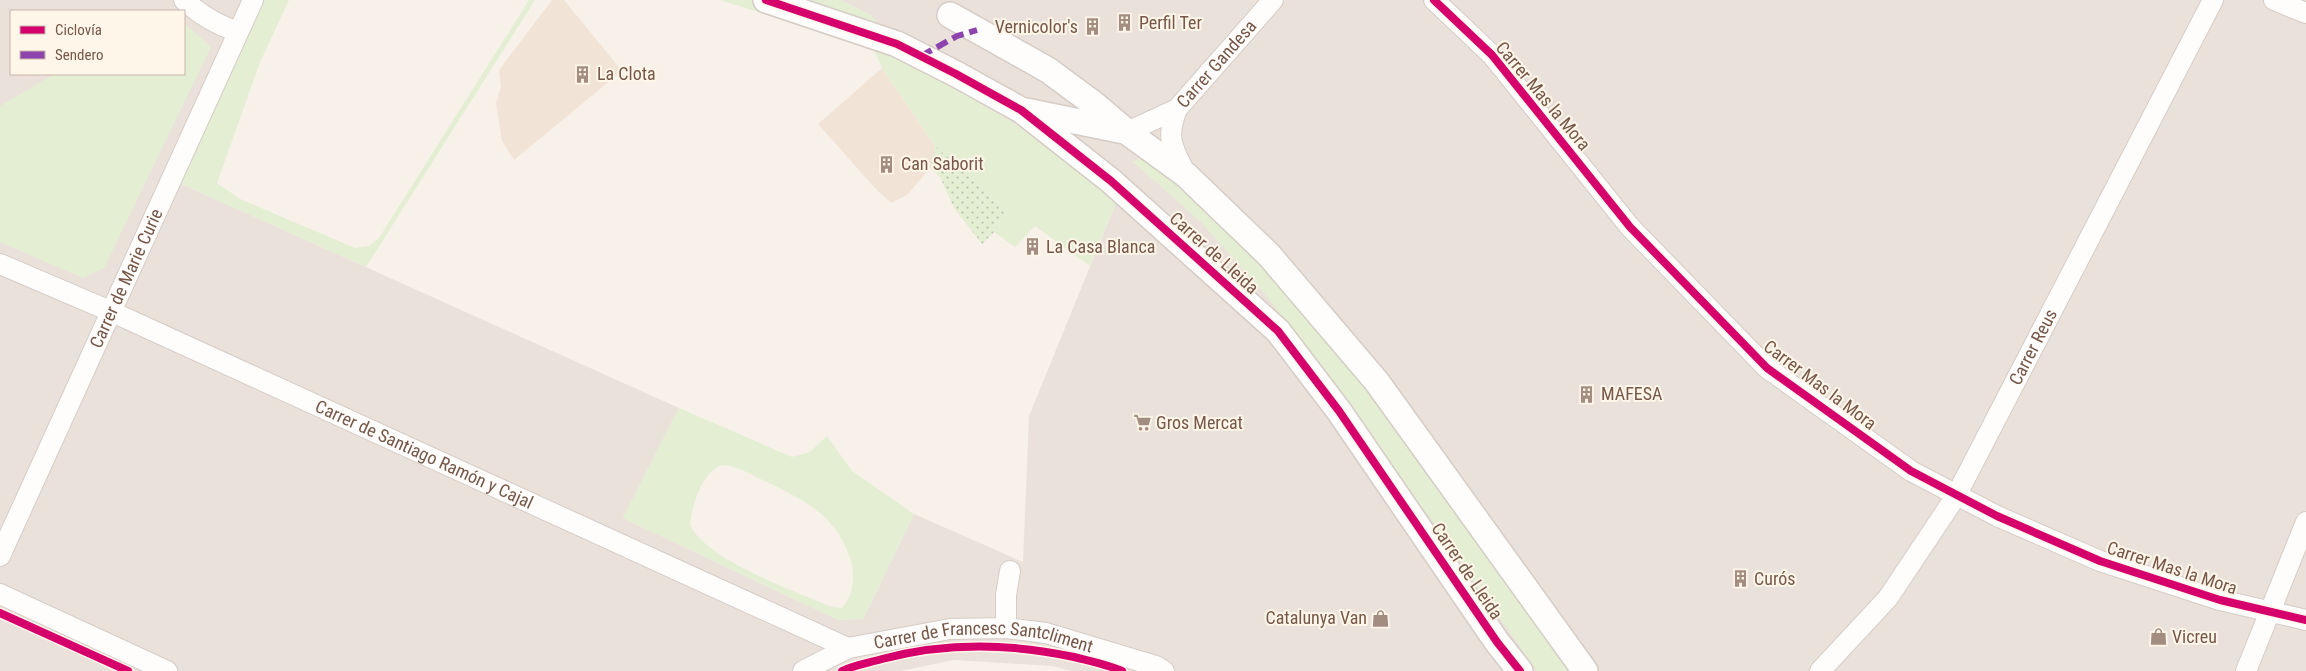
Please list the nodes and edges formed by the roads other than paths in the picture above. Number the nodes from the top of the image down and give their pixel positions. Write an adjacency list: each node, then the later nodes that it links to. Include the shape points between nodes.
1 (184, 0): 10 (street, via 200,15)
2 (253, 0): 10 (street, Carrer de Marie Curie)
3 (766, 0): 12 (street, Carrer de Lleida, via 897,44)
4 (1272, 0): 11 (street, Carrer Gandesa)
5 (1434, 0): 17 (street, Carrer Mas la Mora, via 1492,55 1630,226 1767,368 1910,471)
6 (2213, 0): 17 (street, Carrer Reus)
7 (2274, 0): 8 (street)
8 (2306, 14)
9 (950, 15): 13 (street, Carrer de Lleida, via 1048,70)
10 (238, 32): 16 (street, Carrer de Marie Curie)
11 (1177, 109): 13 (street, Carrer Gandesa); 14 (street, via 1170,127 1170,138)
12 (1021, 110): 13 (street, Carrer de Lleida); 29 (street, Carrer de Lleida, via 1111,181 1278,331 1339,411)
13 (1127, 132): 14 (street, Carrer de Lleida)
14 (1186, 176): 30 (street, Carrer de Lleida, via 1269,255 1377,382)
15 (0, 264): 16 (street, Carrer de Santiago Ramón y Cajal)
16 (110, 311): 19 (street, Carrer de Marie Curie); 25 (street, Carrer de Santiago Ramón y Cajal)
17 (1956, 496): 22 (street, Carrer Mas la Mora, via 2100,561); 31 (street, Carrer Reus, via 1888,598)
18 (2306, 522): 22 (street)
19 (0, 556)
20 (1010, 571): 24 (street)
21 (0, 594): 26 (street)
22 (2268, 613): 23 (street, Carrer Mas la Mora); 32 (street)
23 (2306, 620)
24 (1006, 628): 25 (street, Carrer de Francesc Santcliment, via 950,629); 28 (street, Carrer de Francesc Santcliment, via 1046,633)
25 (848, 648): 27 (street, Carrer de Francesc Santcliment)
26 (167, 671)
27 (802, 671)
28 (1164, 671)
29 (1520, 671)
30 (1584, 671)
31 (1820, 671)
32 (2246, 671)

